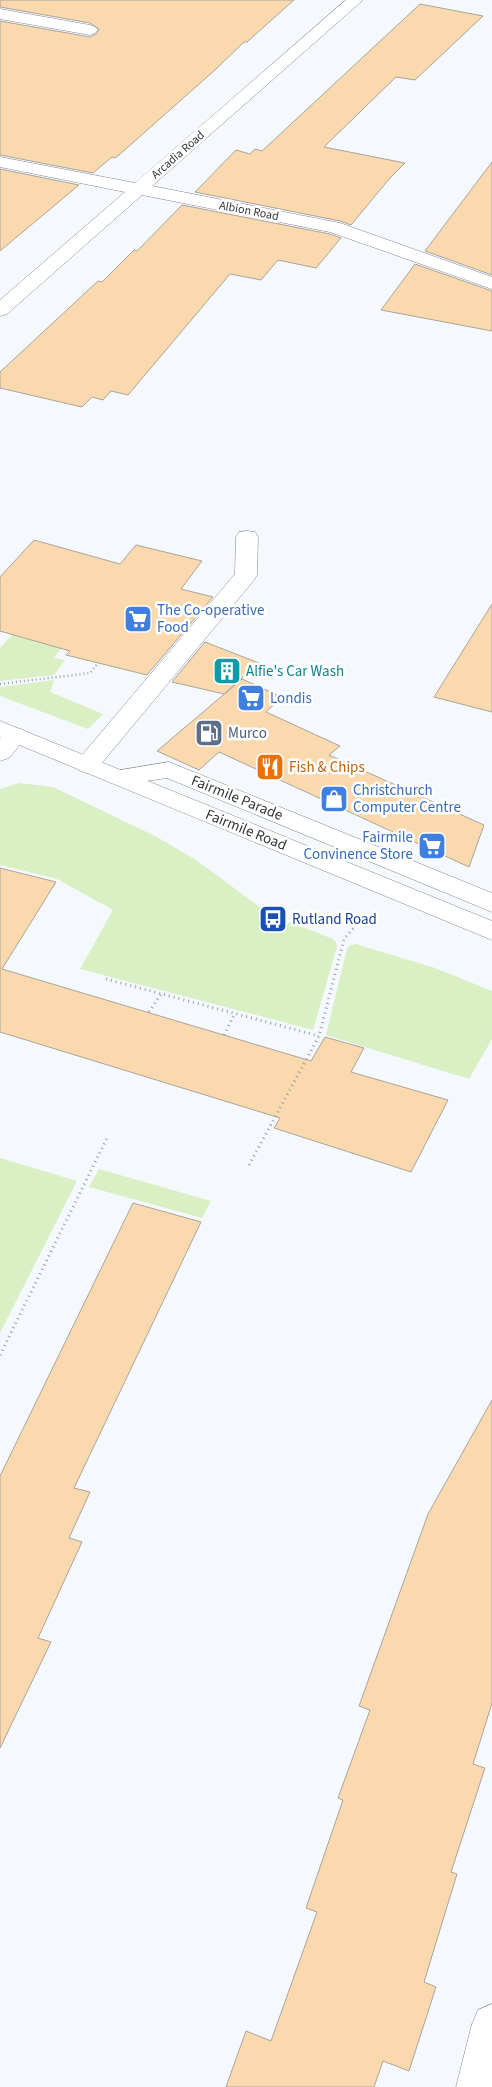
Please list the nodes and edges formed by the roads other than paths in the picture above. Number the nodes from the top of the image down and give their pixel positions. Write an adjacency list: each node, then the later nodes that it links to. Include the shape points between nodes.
1 (355, 0): 5 (street, Arcadia Road)
2 (0, 14): 3 (street)
3 (90, 30)
4 (0, 162): 5 (street, Albion Road)
5 (139, 189): 6 (street, Albion Road, via 334,227); 7 (street, Arcadia Road)
6 (492, 283)
7 (0, 310)
8 (247, 537): 10 (street, via 246,575)
9 (5, 739): 10 (street, Fairmile Road)
10 (87, 765): 11 (street, Fairmile Road)
11 (118, 777): 12 (street, Fairmile Parade, via 169,770); 13 (street, Fairmile Road)
12 (492, 903)
13 (492, 931)
14 (492, 2024): 15 (street)
15 (476, 2087)

